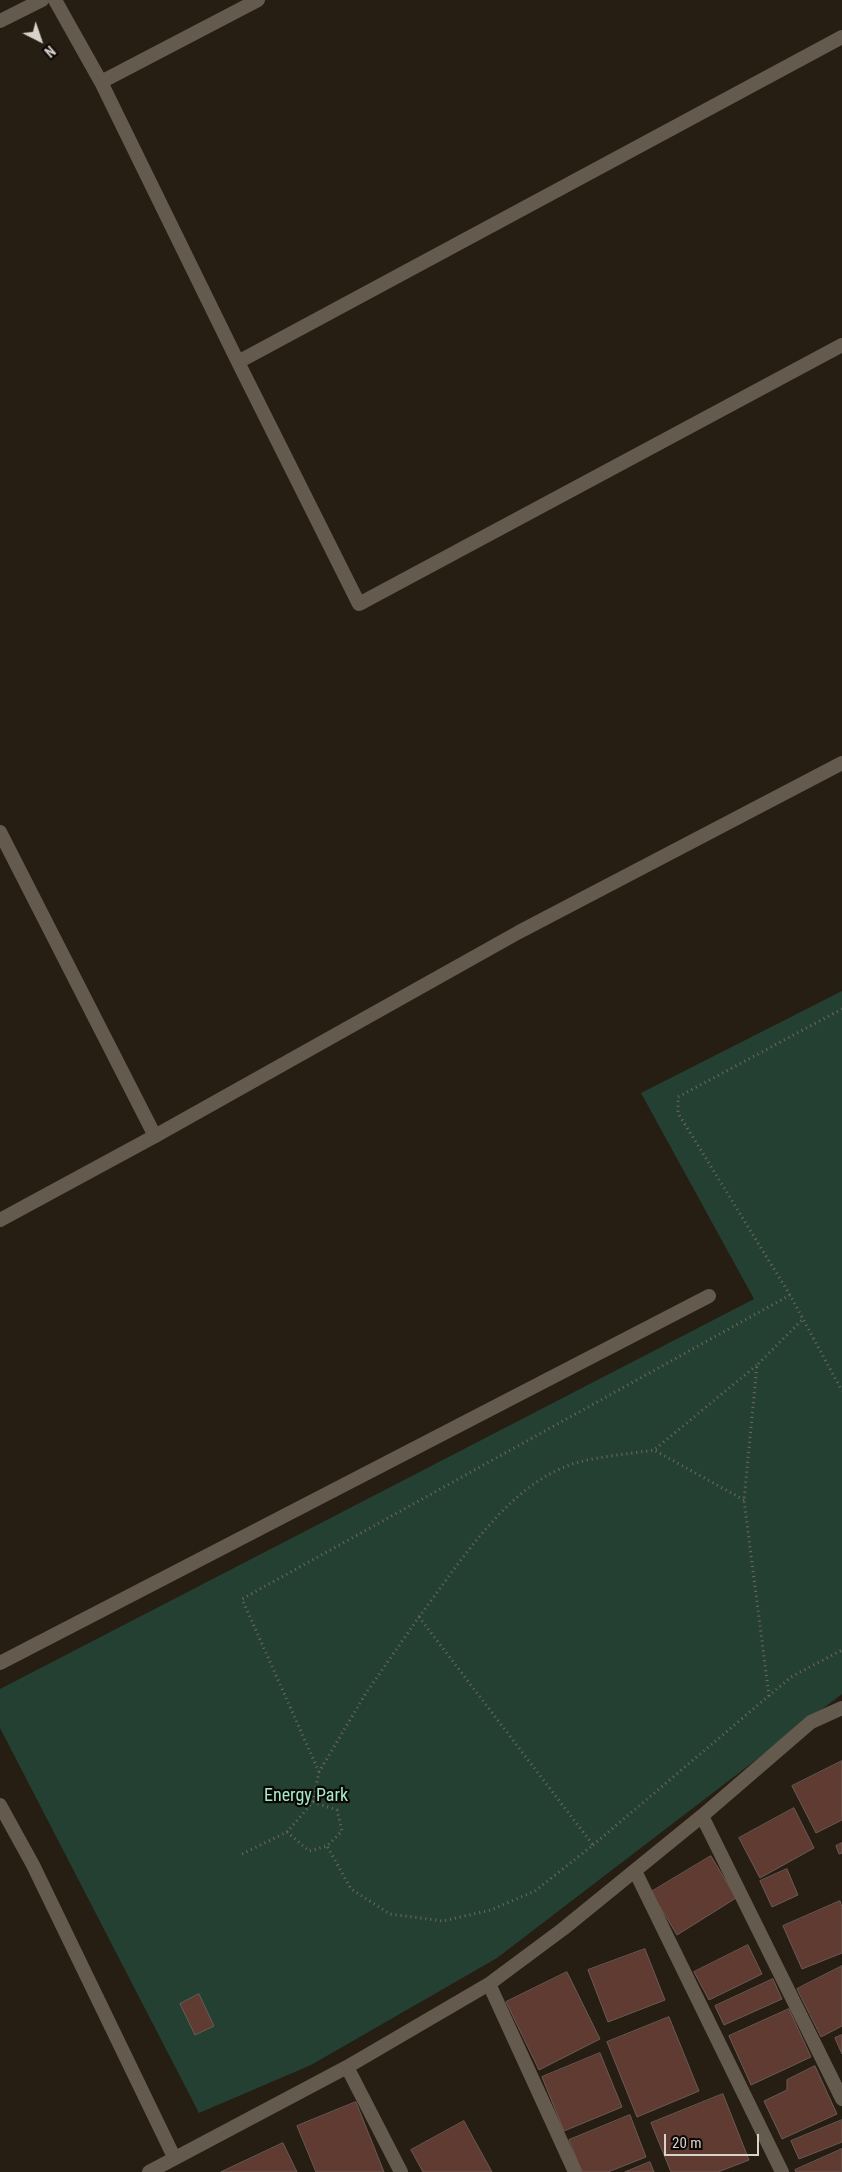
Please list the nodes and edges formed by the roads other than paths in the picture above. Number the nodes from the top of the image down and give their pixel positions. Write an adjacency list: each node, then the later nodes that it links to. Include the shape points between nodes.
1 (42, 0): 4 (street)
2 (55, 0): 6 (street)
3 (258, 0): 6 (street)
4 (0, 21)
5 (842, 37): 8 (street)
6 (101, 82): 8 (street)
7 (842, 345): 8 (street, via 359,604)
8 (238, 362)
9 (842, 763): 11 (street, via 519,932)
10 (0, 832): 11 (street)
11 (155, 1136): 12 (street)
12 (0, 1220)
13 (709, 1296): 14 (street)
14 (0, 1663)
15 (842, 1708): 17 (street, via 811,1722)
16 (0, 1805): 22 (street)
17 (702, 1816): 18 (street); 21 (street)
18 (635, 1871): 19 (street); 26 (street)
19 (489, 1984): 20 (street); 25 (street)
20 (348, 2067): 22 (street); 24 (street)
21 (842, 2099)
22 (174, 2157): 23 (street)
23 (152, 2171)
24 (401, 2172)
25 (575, 2172)
26 (782, 2172)

